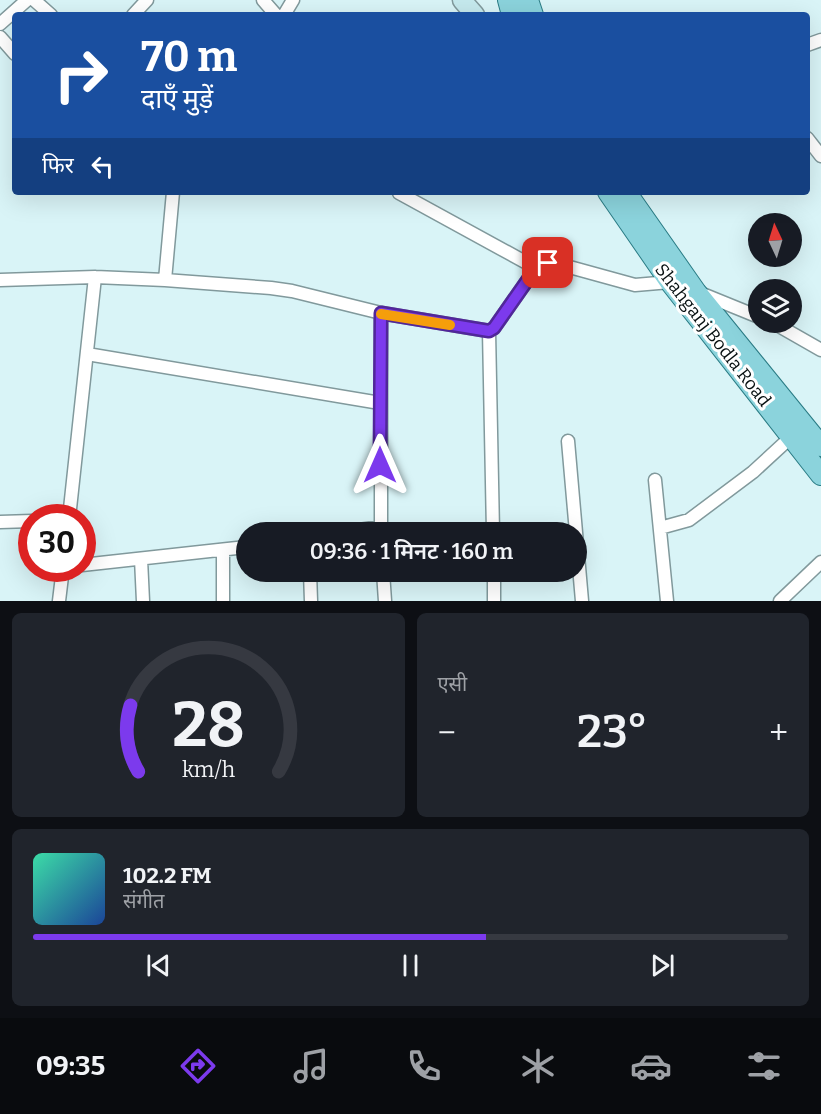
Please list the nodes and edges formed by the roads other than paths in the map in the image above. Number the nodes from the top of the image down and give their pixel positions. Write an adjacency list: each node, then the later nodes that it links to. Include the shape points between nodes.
1 (27, 0): 5 (street)
2 (34, 0): 6 (street)
3 (263, 0): 7 (street)
4 (462, 0): 8 (street)
5 (14, 12)
6 (48, 12)
7 (273, 12)
8 (472, 12)
9 (12, 13): 10 (street)
10 (0, 24)
11 (0, 37): 12 (street)
12 (12, 51)
13 (810, 142): 14 (street)
14 (821, 156)
15 (173, 195): 23 (street)
16 (403, 195): 19 (street)
17 (610, 195): 21 (main road, Shahganj Bodla Road)
18 (628, 195): 21 (main road, Shahganj Bodla Road)
19 (536, 268): 21 (street, via 555,263 635,285); 27 (street)
20 (95, 277): 22 (street); 23 (street); 30 (street)
21 (676, 278): 24 (main road, Shahganj Bodla Road); 32 (main road, Shahganj Bodla Road)
22 (0, 280)
23 (165, 280): 25 (street, via 282,290)
24 (696, 292): 26 (street); 34 (main road, Shahganj Bodla Road)
25 (381, 313): 27 (street); 31 (street)
26 (748, 313)
27 (489, 331): 41 (street)
28 (791, 333): 29 (street)
29 (821, 350)
30 (87, 354): 31 (street); 37 (street)
31 (380, 403): 40 (street)
32 (791, 437): 35 (main road, Shahganj Bodla Road); 42 (street, via 753,472 689,519)
33 (568, 441): 58 (street)
34 (821, 446)
35 (821, 475)
36 (655, 480): 42 (street)
37 (71, 504)
38 (18, 521): 39 (street)
39 (0, 522)
40 (380, 522)
41 (493, 522)
42 (660, 528): 59 (street)
43 (236, 548): 44 (street)
44 (223, 550): 45 (street); 54 (street)
45 (141, 559): 47 (street); 53 (street)
46 (821, 562): 60 (street)
47 (96, 564)
48 (61, 582): 52 (street)
49 (310, 582): 55 (street)
50 (384, 582): 56 (street)
51 (494, 582): 57 (street)
52 (59, 601)
53 (143, 601)
54 (223, 601)
55 (311, 601)
56 (385, 601)
57 (494, 601)
58 (582, 601)
59 (667, 601)
60 (780, 601)

